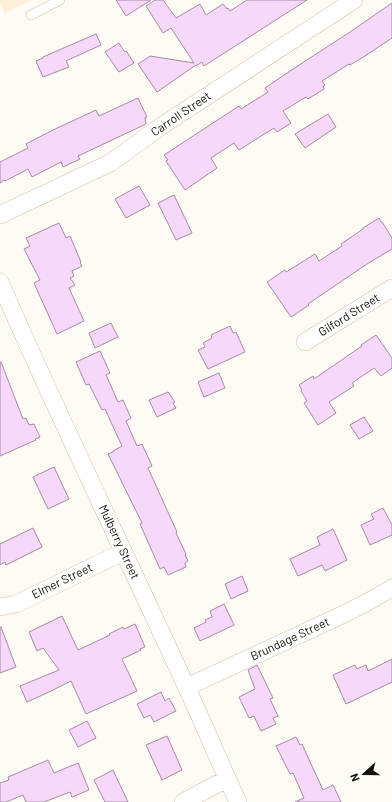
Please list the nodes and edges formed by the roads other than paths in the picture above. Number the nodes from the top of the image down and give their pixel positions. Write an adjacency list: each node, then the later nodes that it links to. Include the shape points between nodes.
1 (60, 0): 3 (lane)
2 (354, 0): 4 (street, Carroll Street, via 160,126 110,163)
3 (31, 15)
4 (0, 215)
5 (0, 282): 8 (street, Mulberry Street)
6 (392, 288): 7 (street, Gilford Street)
7 (305, 342)
8 (123, 552): 10 (street, Elmer Street, via 16,604); 11 (street, Mulberry Street)
9 (392, 588): 11 (street, Brundage Street, via 344,614)
10 (0, 607)
11 (187, 688): 12 (street, Mulberry Street)
12 (227, 779): 13 (street); 14 (street, Mulberry Street)
13 (183, 802)
14 (238, 802)

